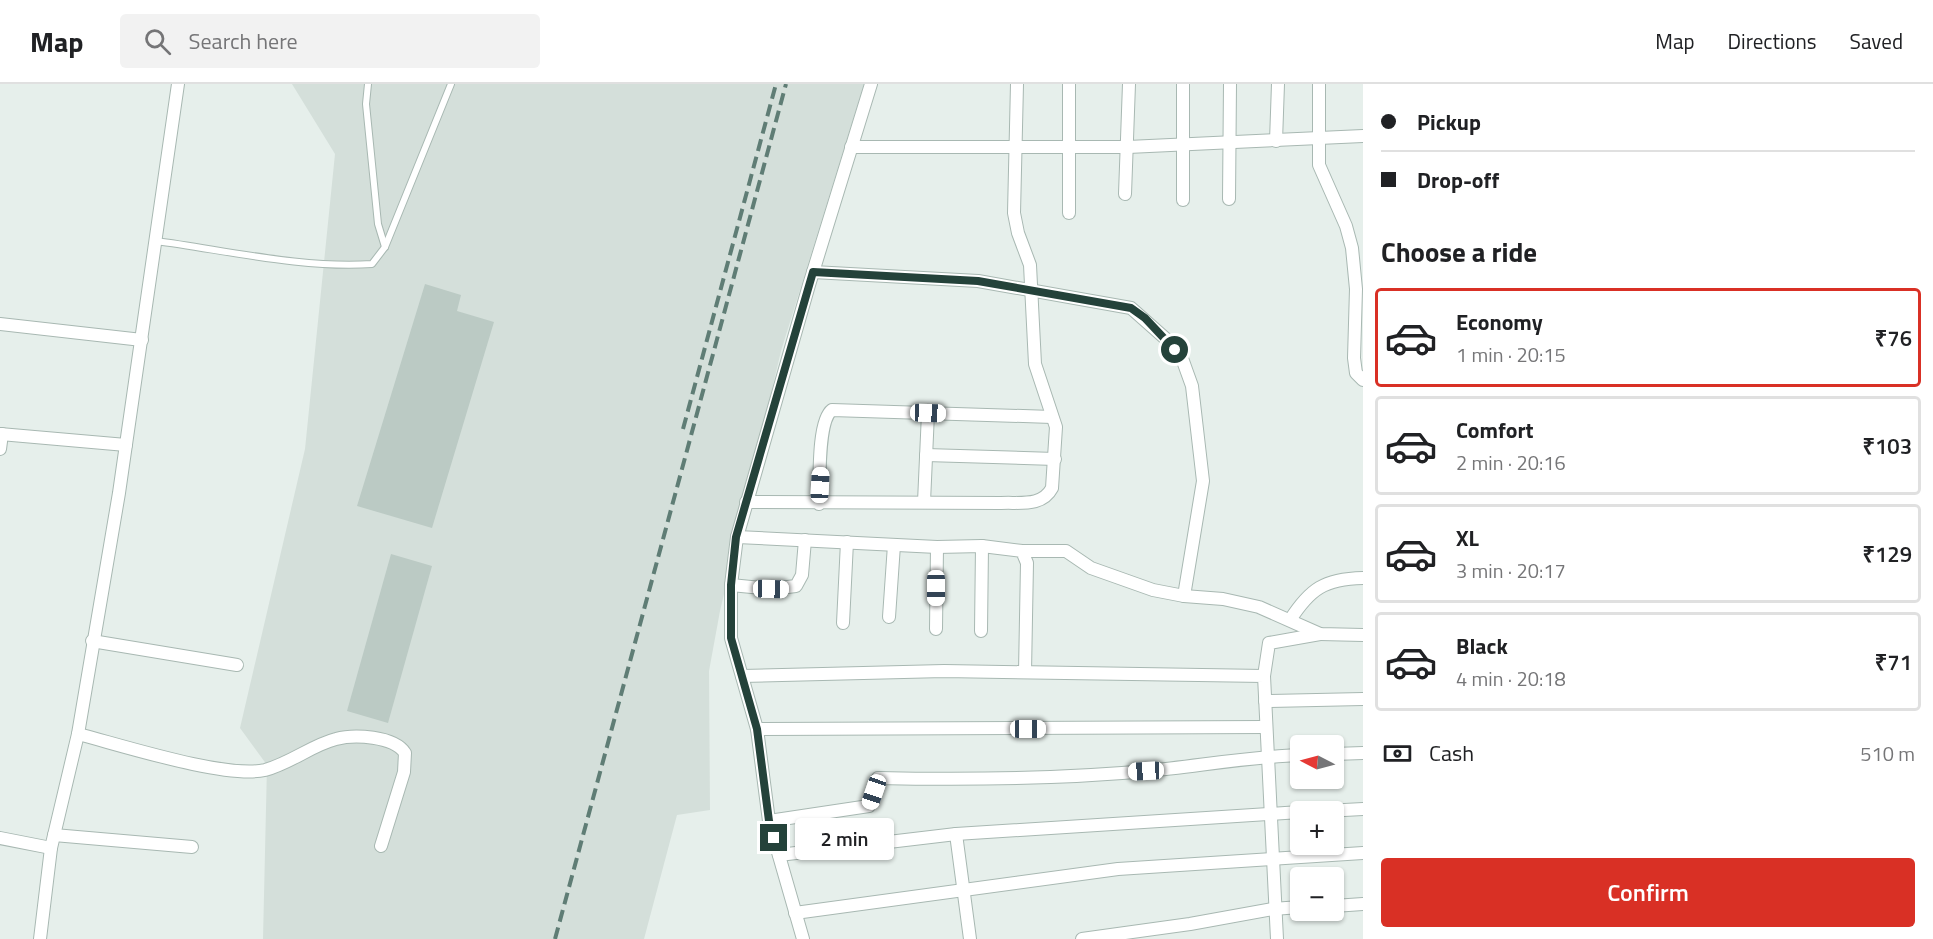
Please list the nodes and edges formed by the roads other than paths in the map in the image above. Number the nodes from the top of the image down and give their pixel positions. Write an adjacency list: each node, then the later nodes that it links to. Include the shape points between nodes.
1 (178, 84): 25 (street)
2 (368, 84): 26 (lane, via 366,104 378,224)
3 (452, 84): 26 (lane)
4 (871, 84): 18 (street)
5 (1017, 84): 17 (street)
6 (1069, 84): 19 (street)
7 (1129, 84): 20 (street)
8 (1183, 84): 16 (street)
9 (1230, 84): 15 (street)
10 (1278, 84): 14 (street)
11 (1319, 84): 13 (street)
12 (1363, 136): 13 (street)
13 (1318, 139): 14 (street); 27 (street, via 1320,172)
14 (1276, 141): 15 (street)
15 (1229, 142): 16 (street); 22 (street)
16 (1183, 144): 20 (street); 23 (street)
17 (1014, 146): 18 (street); 19 (street); 30 (street, via 1014,213 1030,265)
18 (852, 147): 28 (street)
19 (1069, 147): 20 (street); 24 (street)
20 (1128, 147): 21 (street)
21 (1125, 194)
22 (1229, 199)
23 (1183, 200)
24 (1070, 213)
25 (156, 241): 26 (lane, via 354,265 372,264); 33 (street)
26 (385, 247)
27 (1357, 248): 29 (street)
28 (813, 272): 30 (street, via 978,281); 42 (street)
29 (1359, 290): 32 (street)
30 (1033, 291): 36 (street, via 1035,364); 54 (street, via 1131,308 1166,339 1183,361 1192,386 1203,482)
31 (0, 324): 33 (street)
32 (1359, 337): 34 (street, via 1356,373)
33 (142, 340): 38 (street)
34 (1363, 380)
35 (928, 413): 36 (street); 40 (street); 44 (street, via 839,409 827,413)
36 (1052, 417): 41 (street, via 1057,436)
37 (1, 434): 38 (street); 39 (street)
38 (126, 445): 62 (street)
39 (0, 449)
40 (926, 455): 41 (street); 43 (street)
41 (1055, 459): 43 (street, via 1052,488 1036,501)
42 (747, 502): 44 (street); 45 (street)
43 (924, 502): 44 (street)
44 (819, 504)
45 (736, 537): 46 (street); 53 (street)
46 (805, 540): 47 (street); 53 (street, via 802,575 796,586 771,589)
47 (847, 542): 48 (street); 57 (street)
48 (894, 544): 50 (street); 55 (street)
49 (982, 546): 50 (street); 51 (street); 59 (street)
50 (937, 547): 58 (street)
51 (1022, 550): 54 (street, via 1066,551 1090,568 1153,590); 64 (street, via 1027,563)
52 (1363, 578): 56 (street, via 1337,581 1312,590)
53 (731, 585): 65 (street, via 731,638)
54 (1184, 596): 56 (street, via 1259,607)
55 (889, 617)
56 (1290, 620): 60 (street)
57 (843, 623)
58 (936, 629)
59 (981, 631)
60 (1320, 634): 61 (street); 66 (street, via 1269,643)
61 (1363, 634)
62 (92, 641): 63 (street); 71 (street)
63 (237, 665)
64 (1025, 672): 65 (street); 66 (street)
65 (742, 676): 70 (street)
66 (1264, 676): 68 (street)
67 (1363, 699): 68 (street)
68 (1265, 701): 69 (street)
69 (1266, 727): 70 (street); 75 (street)
70 (757, 729): 80 (street)
71 (78, 734): 82 (street); 84 (street, via 217,768 263,770 290,762 336,739 367,738 397,745 405,753 404,772)
72 (1363, 753): 73 (street)
73 (1344, 754)
74 (1290, 755): 75 (street)
75 (1267, 756): 79 (street); 80 (street, via 1146,771 961,780 878,778 869,806)
76 (1363, 809): 77 (street)
77 (1344, 810)
78 (1290, 812): 79 (street)
79 (1270, 813): 81 (street); 89 (street)
80 (769, 821): 88 (street)
81 (956, 834): 88 (street); 90 (street)
82 (54, 835): 85 (street); 86 (street)
83 (0, 838): 86 (street)
84 (381, 846)
85 (192, 847)
86 (51, 848): 96 (street)
87 (1363, 853): 89 (street)
88 (779, 855): 95 (street)
89 (1271, 858): 90 (street, via 1118,869); 94 (street)
90 (963, 889): 95 (street); 98 (street)
91 (1363, 904): 92 (street)
92 (1344, 905)
93 (1290, 908): 94 (street)
94 (1273, 909): 99 (street); 100 (street)
95 (795, 913): 97 (street)
96 (40, 939)
97 (803, 939)
98 (970, 939)
99 (1082, 939)
100 (1277, 939)

